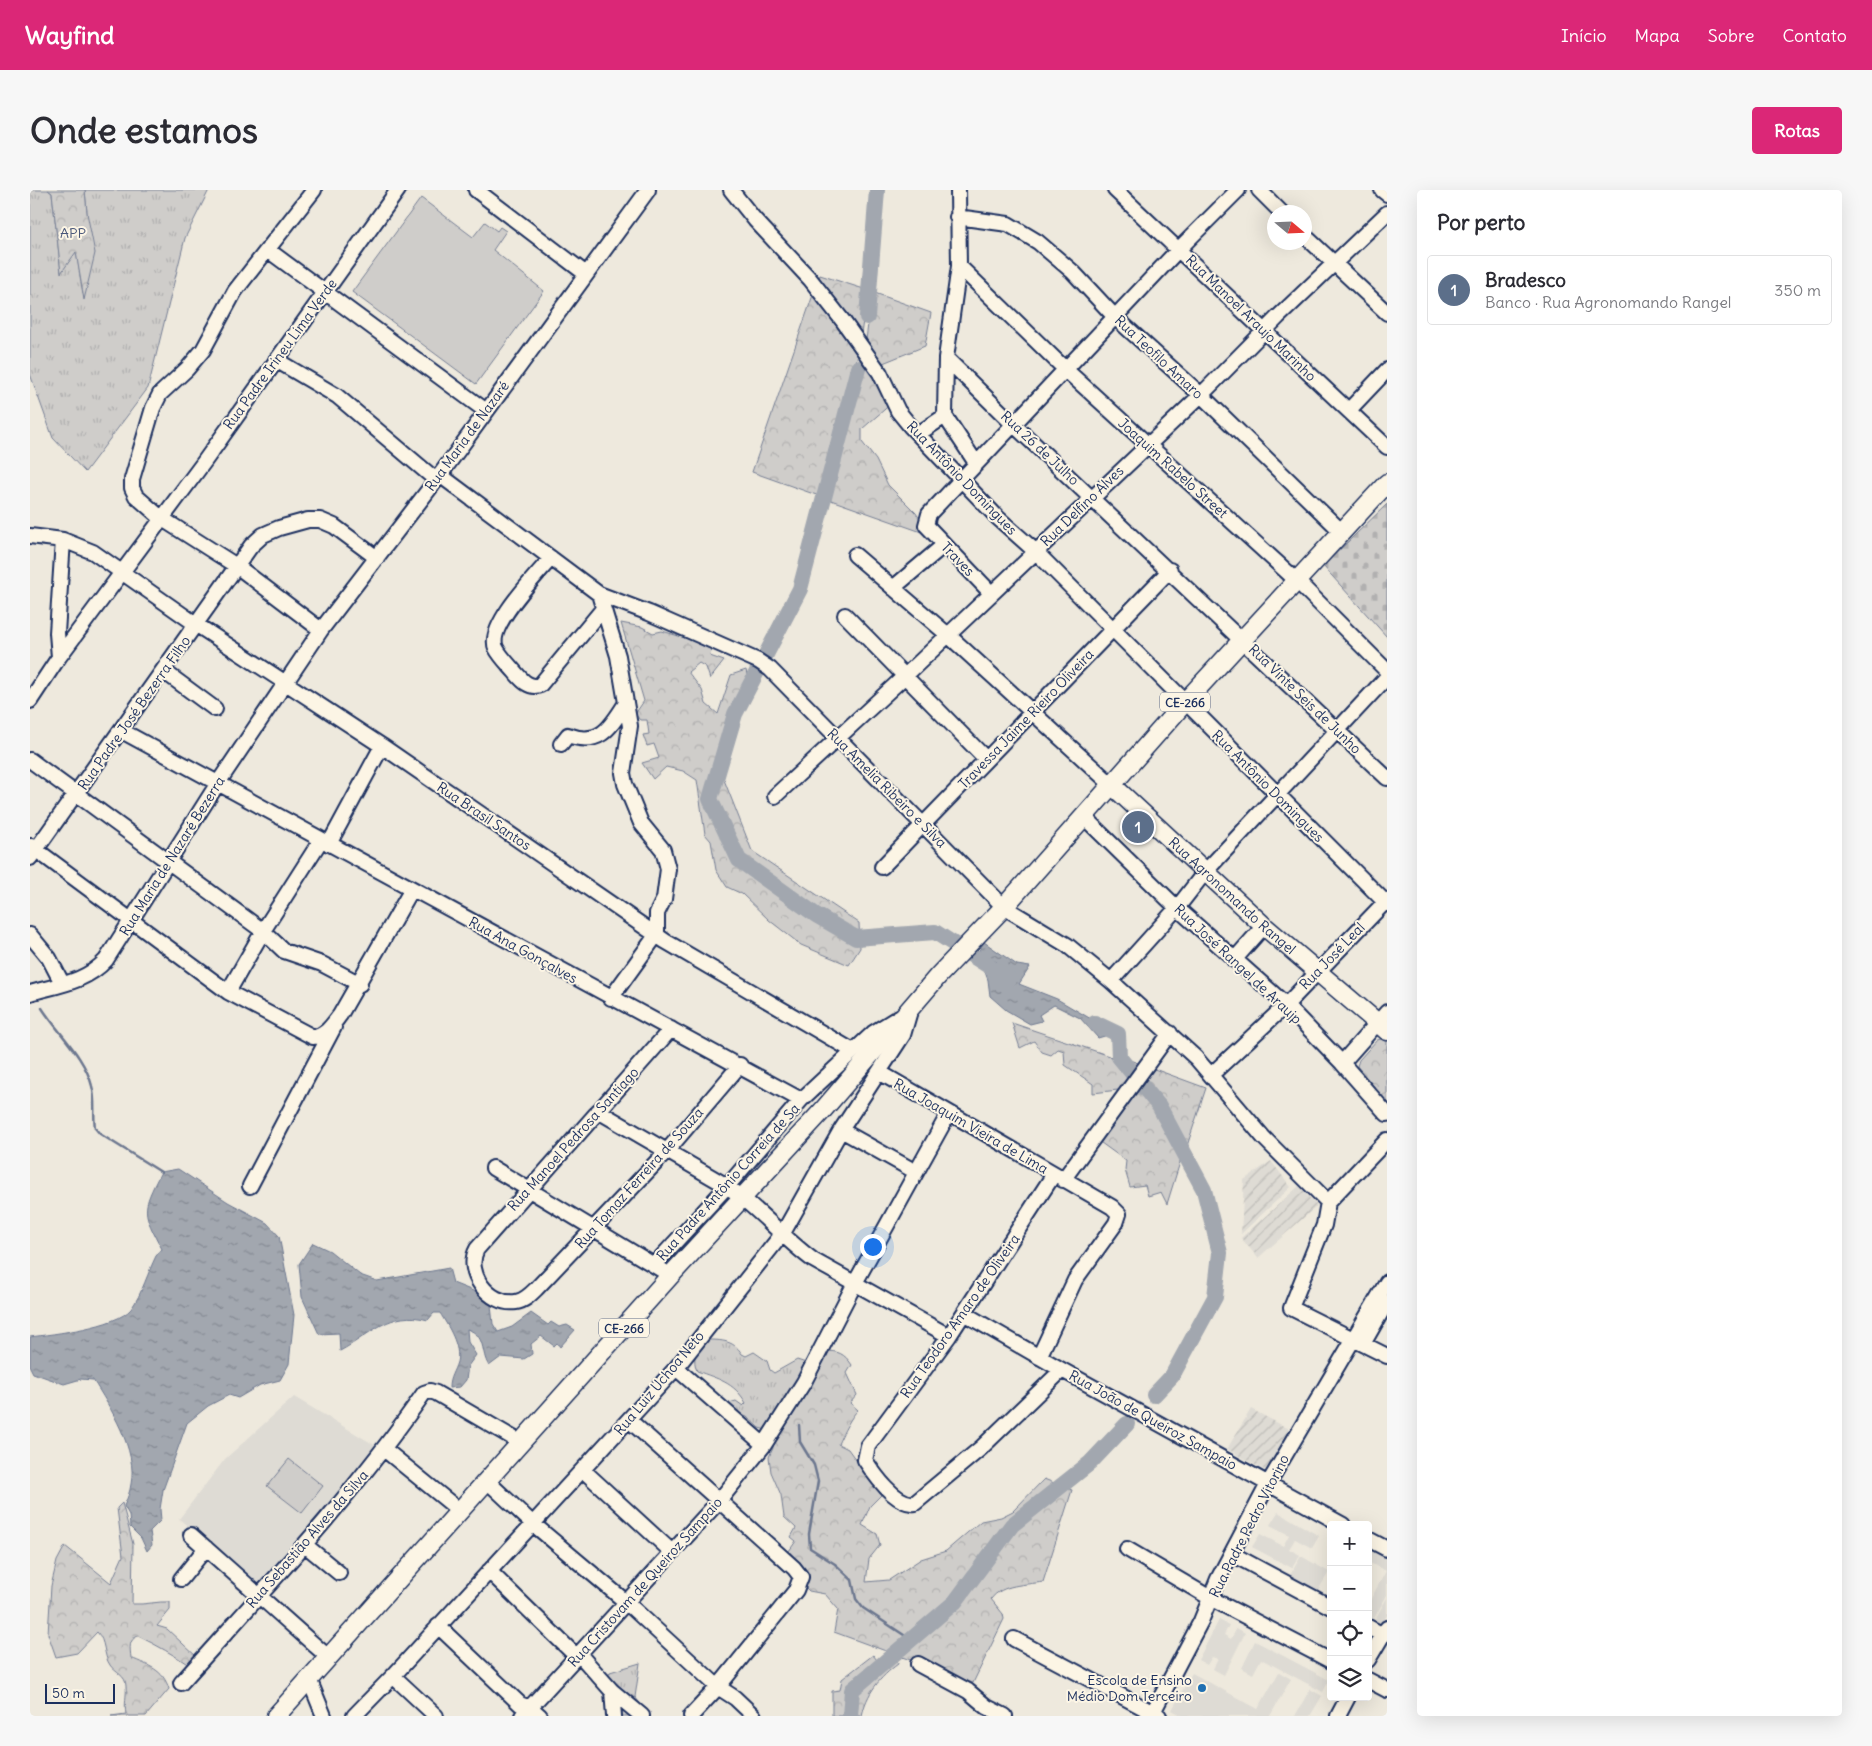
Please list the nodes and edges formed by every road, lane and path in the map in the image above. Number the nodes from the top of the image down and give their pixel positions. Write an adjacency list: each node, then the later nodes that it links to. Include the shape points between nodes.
1 (314, 190): 17 (street)
2 (398, 190): 21 (street, Rua Padre Irineu Lima Verde)
3 (476, 190): 20 (street)
4 (648, 190): 20 (street, Rua Maria de Nazaré)
5 (731, 190): 34 (street, Rua Antônio Domingues, via 810,278 843,321 880,373 898,411)
6 (958, 190): 14 (street)
7 (1115, 190): 16 (street, Rua Manoel Araujo Marinho)
8 (1238, 190): 16 (street)
9 (1259, 190): 12 (street)
10 (1382, 190): 11 (street)
11 (1387, 194)
12 (1274, 205)
13 (1387, 213): 18 (street, Rua Delfino Alves)
14 (957, 217): 19 (street); 23 (street, Rua Teofilo Amaro, via 996,221 1018,228 1072,272)
15 (1312, 242): 18 (street)
16 (1179, 249): 23 (street); 24 (street, Rua Manoel Araujo Marinho)
17 (268, 250): 21 (street); 42 (street, via 235,291 203,350 160,394 153,408 132,488 136,496)
18 (1335, 264): 22 (street); 24 (street, Rua Delfino Alves)
19 (959, 266): 25 (street); 27 (street, Joaquim Rabelo Street)
20 (586, 274): 31 (street, Rua Maria de Nazaré)
21 (326, 291): 26 (street, Rua Padre Irineu Lima Verde); 31 (street, via 401,351)
22 (1387, 313)
23 (1115, 317): 27 (street); 29 (street, Rua Teofilo Amaro)
24 (1264, 331): 29 (street, Rua Delfino Alves); 30 (street, Rua Manoel Araujo Marinho)
25 (946, 358): 32 (street); 33 (street, Rua 26 de Julho)
26 (276, 360): 38 (street, Rua Amelia Ribeiro e Silva, via 337,396); 42 (street, Rua Padre Irineu Lima Verde)
27 (1066, 370): 33 (street); 35 (street, Joaquim Rabelo Street)
28 (1387, 370): 30 (street)
29 (1201, 395): 35 (street, Rua Delfino Alves); 43 (street, Rua Teofilo Amaro)
30 (1349, 410): 36 (street, Rua Manoel Araujo Marinho)
31 (486, 411): 38 (street, Rua Maria de Nazaré)
32 (945, 416): 34 (street); 37 (street)
33 (1013, 424): 37 (street); 41 (street, Rua 26 de Julho)
34 (918, 434): 39 (street, Rua Antônio Domingues)
35 (1147, 445): 41 (street, Rua Delfino Alves); 54 (street, Joaquim Rabelo Street)
36 (1387, 447)
37 (976, 462): 39 (street)
38 (438, 477): 49 (street, Rua Maria de Nazaré); 50 (street, Rua Amelia Ribeiro e Silva)
39 (961, 480): 46 (street, Traves, via 929,514 926,525); 47 (street, Rua Antônio Domingues)
40 (1387, 483): 43 (main road, CE-266)
41 (1092, 497): 47 (street, Rua Delfino Alves); 52 (street, Rua 26 de Julho)
42 (162, 518): 51 (street); 53 (street, Rua Padre Irineu Lima Verde)
43 (1342, 532): 54 (main road, CE-266)
44 (30, 536): 45 (street, Rua Brasil Santos)
45 (63, 540): 53 (street, Rua Brasil Santos, via 93,552); 65 (street, via 56,632)
46 (944, 545): 55 (street); 57 (street, Traves)
47 (1035, 551): 57 (street, Rua Delfino Alves); 62 (street, Rua Antônio Domingues)
48 (855, 555): 55 (street, Rua Agronomando Rangel)
49 (376, 558): 51 (street, Rua Padre José Bezerra Filho, via 334,526 320,520 308,520 263,535); 61 (street, Rua Maria de Nazaré)
50 (551, 558): 56 (street, Rua Amelia Ribeiro e Silva); 58 (street, via 502,618 496,630 496,648 523,681 531,686 540,685)
51 (238, 567): 60 (street, Rua Padre José Bezerra Filho); 61 (street)
52 (1170, 570): 62 (street, Travessa Jaime Rieiro Oliveira); 64 (street, Rua 26 de Julho)
53 (121, 571): 60 (street, Rua Brasil Santos); 65 (street, Rua Padre Irineu Lima Verde)
54 (1296, 580): 64 (main road, CE-266); 66 (street, Joaquim Rabelo Street)
55 (893, 588): 63 (street, Rua Agronomando Rangel)
56 (599, 594): 58 (street); 78 (street, Rua Amelia Ribeiro e Silva, via 649,613 770,669)
57 (991, 594): 63 (street, Rua Delfino Alves)
58 (602, 610): 73 (street, via 618,656)
59 (845, 616): 68 (street)
60 (196, 625): 67 (street, Rua Padre José Bezerra Filho); 70 (street, Rua Brasil Santos)
61 (321, 630): 70 (street, Rua Maria de Nazaré)
62 (1113, 630): 72 (street, Rua Antônio Domingues); 75 (street, Travessa Jaime Rieiro Oliveira)
63 (948, 635): 68 (street, Rua Delfino Alves); 75 (street, Rua Agronomando Rangel)
64 (1244, 640): 72 (main road, CE-266); 76 (street, Rua Vinte Seis de Junho)
65 (59, 657): 71 (street, Rua Padre Irineu Lima Verde)
66 (1387, 671)
67 (164, 672): 74 (street); 77 (street, Rua Padre José Bezerra Filho)
68 (906, 675): 78 (street, Rua Delfino Alves); 81 (street)
69 (1387, 677): 76 (street)
70 (285, 682): 80 (street, Rua Brasil Santos); 84 (street, Rua Maria de Nazaré Bezerra)
71 (30, 701)
72 (1185, 702): 85 (main road, CE-266); 87 (street, Rua Antônio Domingues)
73 (626, 703): 79 (street, via 607,732 590,738 568,735); 103 (street, via 630,726 625,784 642,823 660,845 668,865)
74 (215, 709)
75 (1034, 712): 81 (street, Travessa Jaime Rieiro Oliveira); 85 (street, Rua Agronomando Rangel)
76 (1338, 730): 83 (street, Rua Vinte Seis de Junho); 87 (street)
77 (122, 731): 84 (street, Rua Ana Gonçalves); 86 (street, Rua Padre José Bezerra Filho)
78 (839, 739): 88 (street, Rua Delfino Alves); 90 (street, Rua Amelia Ribeiro e Silva)
79 (561, 744)
80 (382, 746): 91 (street); 103 (street, Rua Brasil Santos)
81 (986, 759): 90 (street, Travessa Jaime Rieiro Oliveira)
82 (30, 760): 86 (street)
83 (1387, 778)
84 (218, 783): 91 (street, Rua Ana Gonçalves); 93 (street, Rua Maria de Nazaré Bezerra)
85 (1113, 786): 89 (main road, CE-266); 95 (main road, Rua Agronomando Rangel)
86 (77, 794): 92 (street, Rua Padre José Bezerra Filho); 93 (street)
87 (1278, 795): 95 (street); 97 (street, Rua Antônio Domingues)
88 (775, 796)
89 (1084, 817): 98 (main road, CE-266); 99 (street, Rua José Rangel de Araujp)
90 (924, 824): 94 (street, Travessa Jaime Rieiro Oliveira); 98 (street, Rua Amelia Ribeiro e Silva)
91 (325, 842): 96 (street, Rua Ana Gonçalves); 102 (street)
92 (32, 851): 100 (street)
93 (167, 860): 100 (street, Rua Maria de Nazaré Bezerra); 102 (street)
94 (882, 867)
95 (1205, 872): 99 (street); 101 (main road, Rua Agronomando Rangel)
96 (412, 889): 109 (street); 112 (street, Rua Ana Gonçalves)
97 (1386, 902): 106 (street, Rua José Leal)
98 (1004, 907): 107 (street, Rua Amelia Ribeiro e Silva, via 1067,945); 114 (main road, CE-266)
99 (1177, 908): 105 (street, Rua José Rangel de Araujp); 107 (street)
100 (131, 922): 108 (street, Rua Maria de Nazaré Bezerra, via 97,969 82,979); 111 (street)
101 (1264, 926): 105 (street); 106 (main road, Rua Agronomando Rangel)
102 (263, 931): 109 (street, via 284,951 322,964); 111 (street)
103 (657, 934): 112 (street); 119 (street, Rua Brasil Santos)
104 (30, 935): 108 (street, via 49,958)
105 (1234, 960): 113 (street, Rua José Rangel de Araujp)
106 (1316, 972): 113 (street, Rua José Leal); 116 (main road, Rua Agronomando Rangel)
107 (1111, 981): 118 (street, Rua Amelia Ribeiro e Silva)
108 (62, 983): 110 (street, Rua Maria de Nazaré Bezerra)
109 (360, 984): 115 (street)
110 (30, 992)
111 (228, 992): 115 (street, via 313,1037 326,1032)
112 (610, 998): 117 (street, Rua Ana Gonçalves)
113 (1286, 1005): 120 (street, Rua José Rangel de Araujp); 123 (street, Rua José Leal)
114 (910, 1010): 119 (street, via 873,1033); 122 (street, Rua Luiz Uchoa Neto, via 902,1035); 137 (main road, CE-266)
115 (340, 1015): 134 (street)
116 (1384, 1022): 120 (street)
117 (671, 1029): 121 (street, Rua Ana Gonçalves); 125 (street, Rua Manoel Pedrosa Santiago)
118 (1170, 1033): 123 (street, Rua Amelia Ribeiro e Silva); 133 (street, Rua Teodoro Amaro de Oliveira)
119 (853, 1051): 124 (street)
120 (1342, 1063): 127 (street, Rua José Rangel de Araujp)
121 (740, 1065): 124 (street, Rua Ana Gonçalves); 130 (street, Rua Tomaz Ferreira de Souza)
122 (879, 1072): 126 (street, Rua Joaquim Vieira de Lima); 128 (street, Rua Luiz Uchoa Neto)
123 (1212, 1074): 138 (street, Rua Amelia Ribeiro e Silva, via 1264,1138)
124 (801, 1100): 135 (street, Rua Padre Antônio Correia de Sa)
125 (598, 1111): 130 (street); 136 (street, Rua Manoel Pedrosa Santiago)
126 (949, 1113): 132 (street, Rua Cristovam de Queiroz Sampaio); 133 (street, Rua Joaquim Vieira de Lima)
127 (1387, 1114)
128 (841, 1130): 132 (street); 140 (street, Rua Luiz Uchoa Neto)
129 (1387, 1140): 138 (street)
130 (666, 1152): 135 (street); 139 (street, Rua Tomaz Ferreira de Souza)
131 (494, 1168): 136 (street)
132 (916, 1172): 145 (street, Rua Cristovam de Queiroz Sampaio)
133 (1059, 1177): 147 (street, Rua Teodoro Amaro de Oliveira); 151 (street, Rua Joaquim Vieira de Lima, via 1117,1210 1119,1218 1075,1280)
134 (250, 1186)
135 (727, 1186): 137 (street); 142 (street, Rua Padre Antônio Correia de Sa)
136 (529, 1188): 139 (street); 141 (street, Rua Manoel Pedrosa Santiago)
137 (743, 1198): 140 (street); 143 (main road, CE-266)
138 (1328, 1202): 149 (street, via 1324,1225 1291,1308)
139 (595, 1228): 141 (street, Rua Tomaz Ferreira de Souza, via 536,1290 513,1302 500,1300 482,1286 473,1272 472,1261); 142 (street)
140 (783, 1233): 145 (street, via 813,1260); 152 (street, Rua Luiz Uchoa Neto)
141 (477, 1249)
142 (654, 1265): 143 (street)
143 (670, 1276): 155 (main road, CE-266)
144 (1387, 1282): 149 (street)
145 (855, 1284): 148 (street); 156 (street, Rua Cristovam de Queiroz Sampaio, via 804,1382)
146 (1387, 1302): 149 (street)
147 (965, 1314): 148 (street, Rua Teodoro Amaro de Oliveira); 151 (street, Rua João de Queiroz Sampaio)
148 (949, 1336): 153 (street, Rua Teodoro Amaro de Oliveira, via 864,1455 871,1469 903,1502 915,1503 981,1448)
149 (1358, 1342): 150 (street); 160 (street, Rua Padre Pedro Vitorino)
150 (1387, 1356)
151 (1039, 1357): 153 (street, Rua João de Queiroz Sampaio)
152 (676, 1368): 154 (street, Rua Luiz Uchoa Neto); 156 (street)
153 (1062, 1370): 160 (street, Rua João de Queiroz Sampaio)
154 (629, 1420): 158 (street, Rua Luiz Uchoa Neto); 161 (street)
155 (520, 1442): 157 (street, Rua Sebastião Alves da Silva, via 428,1391); 159 (main road, CE-266)
156 (764, 1445): 161 (street, Rua Cristovam de Queiroz Sampaio)
157 (384, 1449): 162 (street); 167 (street, Rua Sebastião Alves da Silva)
158 (584, 1471): 164 (street, Rua Luiz Uchoa Neto); 171 (street)
159 (486, 1480): 162 (main road, CE-266); 164 (street)
160 (1268, 1484): 163 (street, Rua João de Queiroz Sampaio); 172 (street, Rua Padre Pedro Vitorino)
161 (719, 1501): 171 (street, Rua Cristovam de Queiroz Sampaio); 193 (street, via 800,1577 796,1590)
162 (460, 1511): 186 (main road, CE-266)
163 (1336, 1521)
164 (532, 1523): 173 (street, Rua Luiz Uchoa Neto); 178 (street)
165 (190, 1535): 168 (street)
166 (1372, 1541): 170 (street)
167 (305, 1546): 174 (street); 176 (street, Rua Sebastião Alves da Silva)
168 (206, 1548): 175 (street); 176 (street)
169 (1127, 1549): 177 (street)
170 (1387, 1549)
171 (672, 1552): 178 (street, Rua Cristovam de Queiroz Sampaio)
172 (1232, 1554): 177 (street, Rua Padre Pedro Vitorino); 179 (street)
173 (489, 1572): 180 (street, Rua Luiz Uchoa Neto); 184 (street, via 571,1651)
174 (339, 1573)
175 (181, 1579)
176 (260, 1595): 186 (street); 192 (street, Rua Sebastião Alves da Silva)
177 (1212, 1598): 187 (street); 198 (street, Rua Padre Pedro Vitorino)
178 (626, 1602): 184 (street, Rua Cristovam de Queiroz Sampaio); 193 (street)
179 (1327, 1605)
180 (438, 1626): 189 (street, Rua Luiz Uchoa Neto); 197 (street)
181 (1372, 1628): 182 (street)
182 (1385, 1631): 185 (street)
183 (1014, 1639): 198 (street)
184 (579, 1654): 195 (street); 197 (street, Rua Cristovam de Queiroz Sampaio)
185 (1370, 1656)
186 (328, 1657): 190 (main road, CE-266)
187 (1327, 1658)
188 (918, 1664): 207 (street)
189 (393, 1676): 201 (street, Rua Luiz Uchoa Neto); 202 (street)
190 (309, 1679): 199 (main road); 200 (street)
191 (1372, 1682): 194 (street)
192 (182, 1683)
193 (718, 1687): 205 (street); 206 (street)
194 (1387, 1690)
195 (612, 1691): 203 (street); 204 (street)
196 (1346, 1701): 208 (street)
197 (531, 1713)
198 (1154, 1715)
199 (276, 1716)
200 (324, 1716)
201 (354, 1716)
202 (436, 1716)
203 (614, 1716)
204 (642, 1716)
205 (691, 1716)
206 (754, 1716)
207 (1005, 1716)
208 (1338, 1716)

